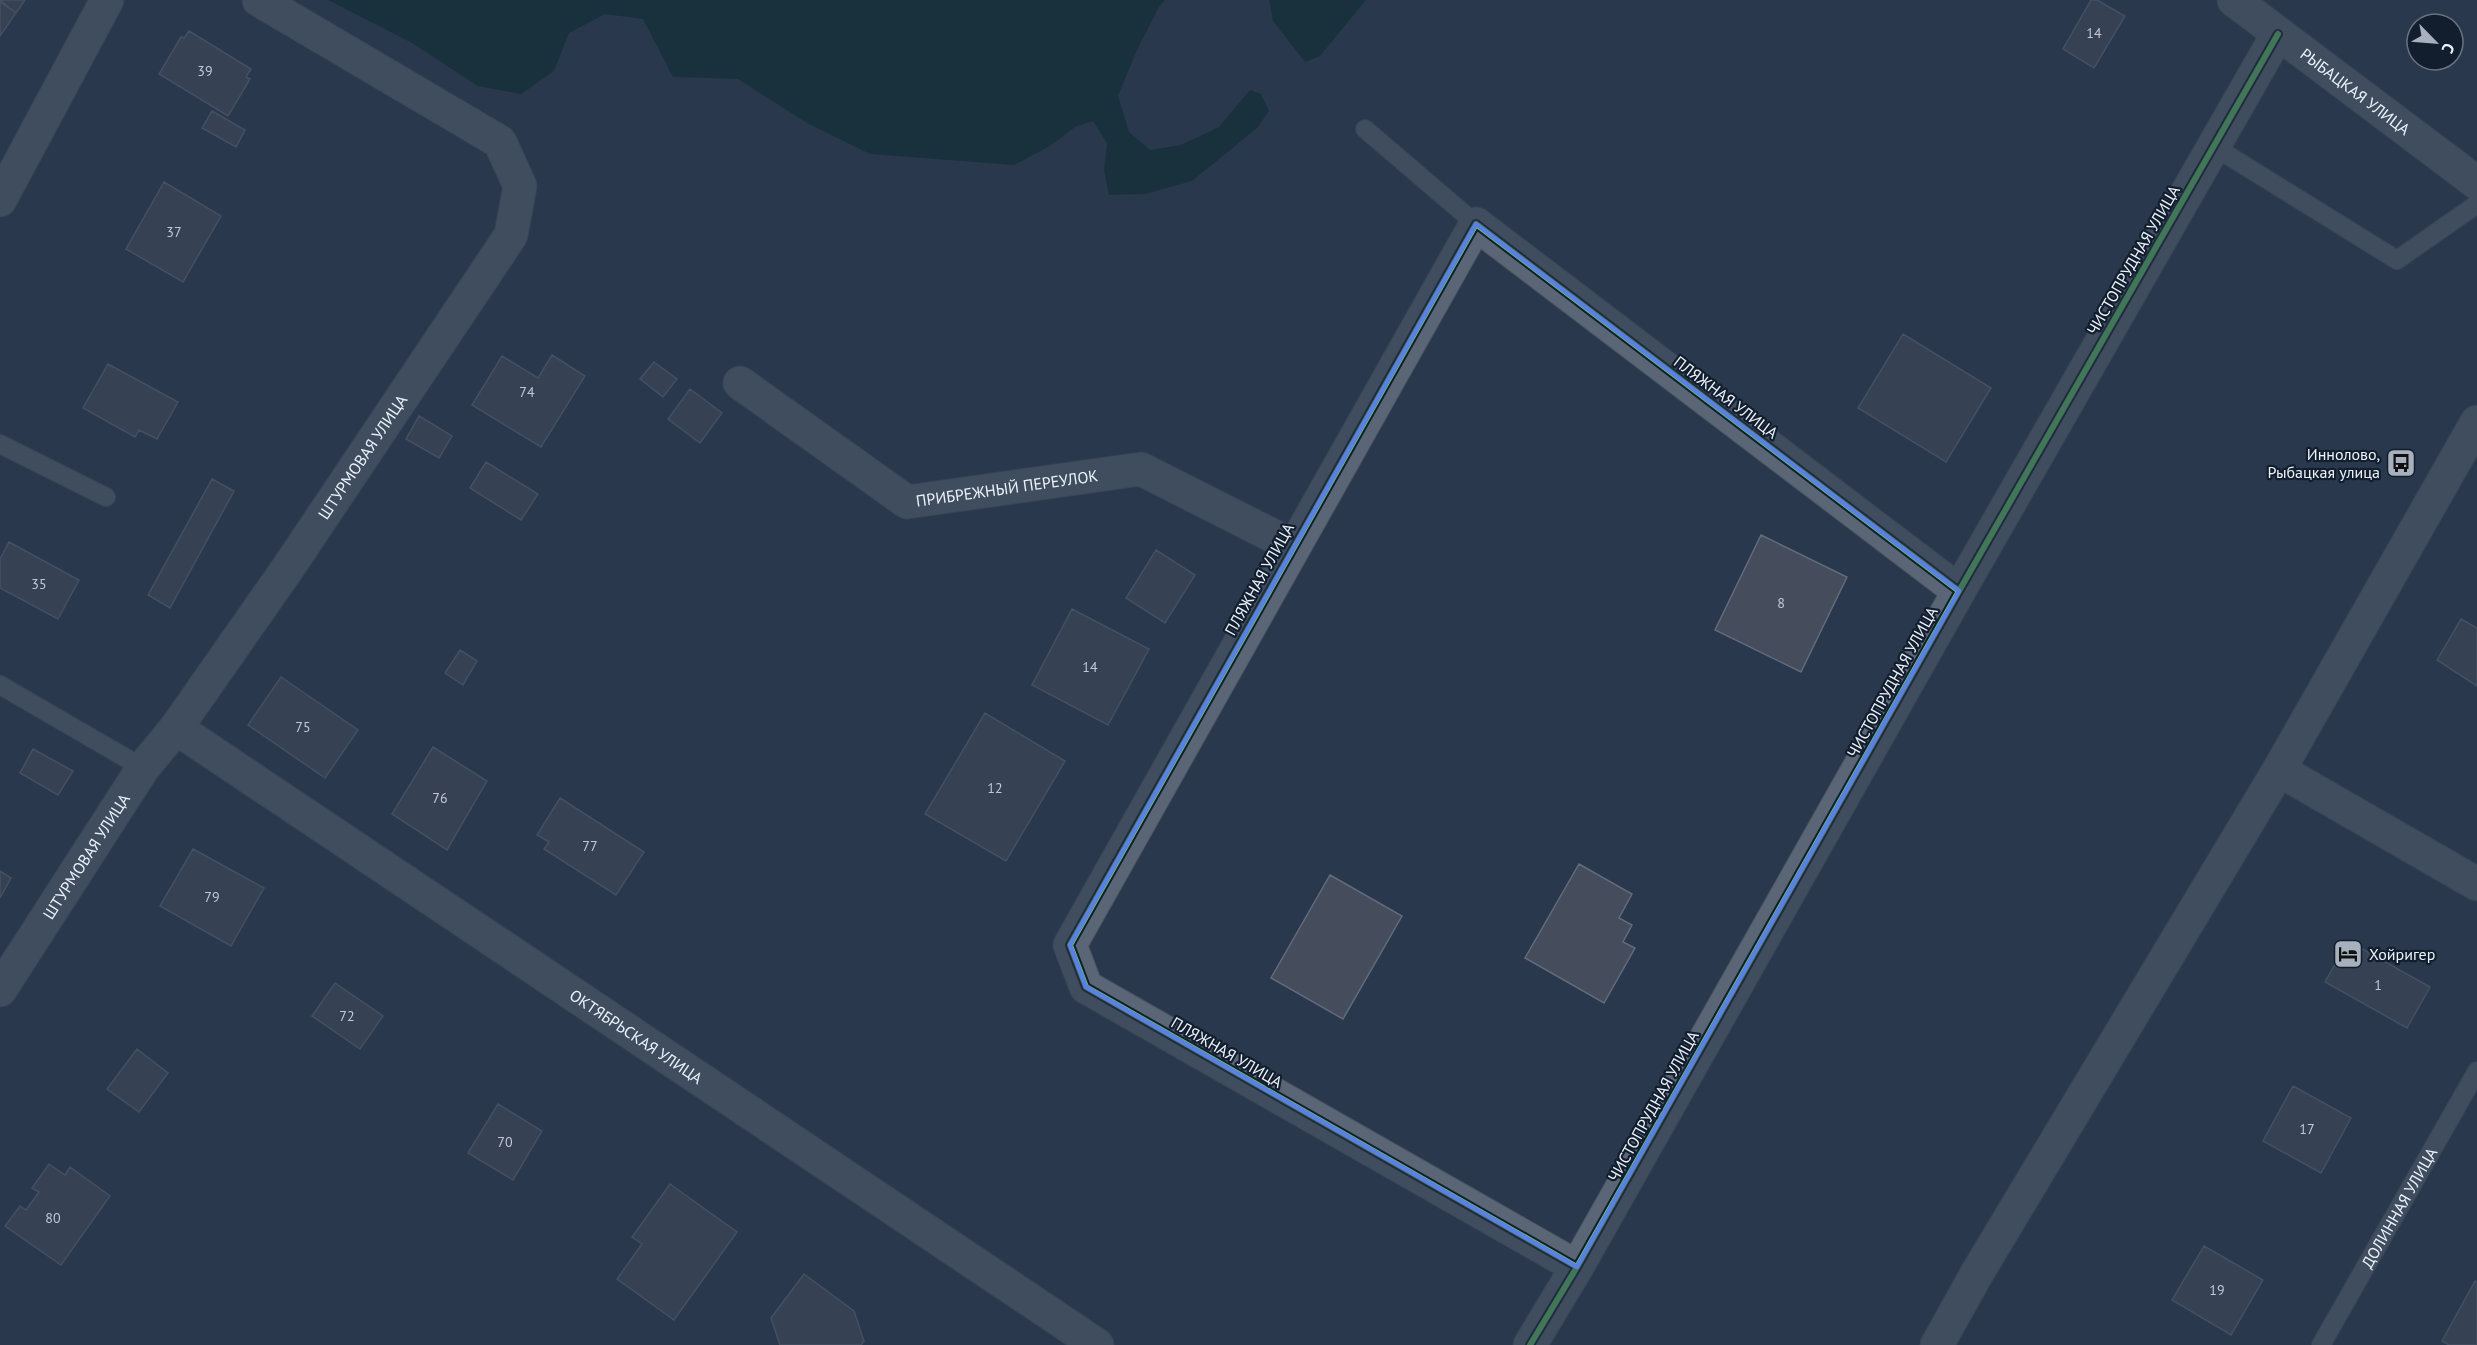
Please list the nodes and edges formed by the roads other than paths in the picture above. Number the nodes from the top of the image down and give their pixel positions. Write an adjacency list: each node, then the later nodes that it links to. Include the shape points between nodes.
1 (107, 0): 8 (street)
2 (259, 0): 18 (street, ШТУРМОВАЯ УЛИЦА, via 500,142 520,186 511,235)
3 (2236, 1): 4 (street, РЫБАЦКАЯ УЛИЦА)
4 (2278, 34): 6 (street, ЧИСТОПРУДНАЯ УЛИЦА); 7 (street, РЫБАЦКАЯ УЛИЦА)
5 (1365, 129): 10 (lane)
6 (2213, 146): 9 (lane, via 2397,260); 16 (street, ЧИСТОПРУДНАЯ УЛИЦА)
7 (2477, 183)
8 (0, 200)
9 (2477, 204)
10 (1476, 224): 15 (street, ПЛЯЖНАЯ УЛИЦА); 16 (street, ПЛЯЖНАЯ УЛИЦА)
11 (740, 383): 15 (street, ПРИБРЕЖНЫЙ ПЕРЕУЛОК, via 907,502 1142,469)
12 (2477, 422): 20 (street)
13 (0, 444): 14 (lane)
14 (106, 497)
15 (1293, 546): 24 (street, ПЛЯЖНАЯ УЛИЦА, via 1070,945 1086,987)
16 (1959, 591): 24 (street, ЧИСТОПРУДНАЯ УЛИЦА)
17 (0, 685): 19 (lane)
18 (176, 728): 19 (street, ШТУРМОВАЯ УЛИЦА); 25 (street, ОКТЯБРЬСКАЯ УЛИЦА)
19 (143, 768): 22 (street, ШТУРМОВАЯ УЛИЦА)
20 (2279, 770): 21 (street); 27 (street)
21 (2477, 884)
22 (0, 990)
23 (2477, 1071): 28 (lane, ДОЛИННАЯ УЛИЦА)
24 (1577, 1267): 26 (street, ЧИСТОПРУДНАЯ УЛИЦА)
25 (1096, 1345)
26 (1530, 1345)
27 (1936, 1345)
28 (2321, 1345)

